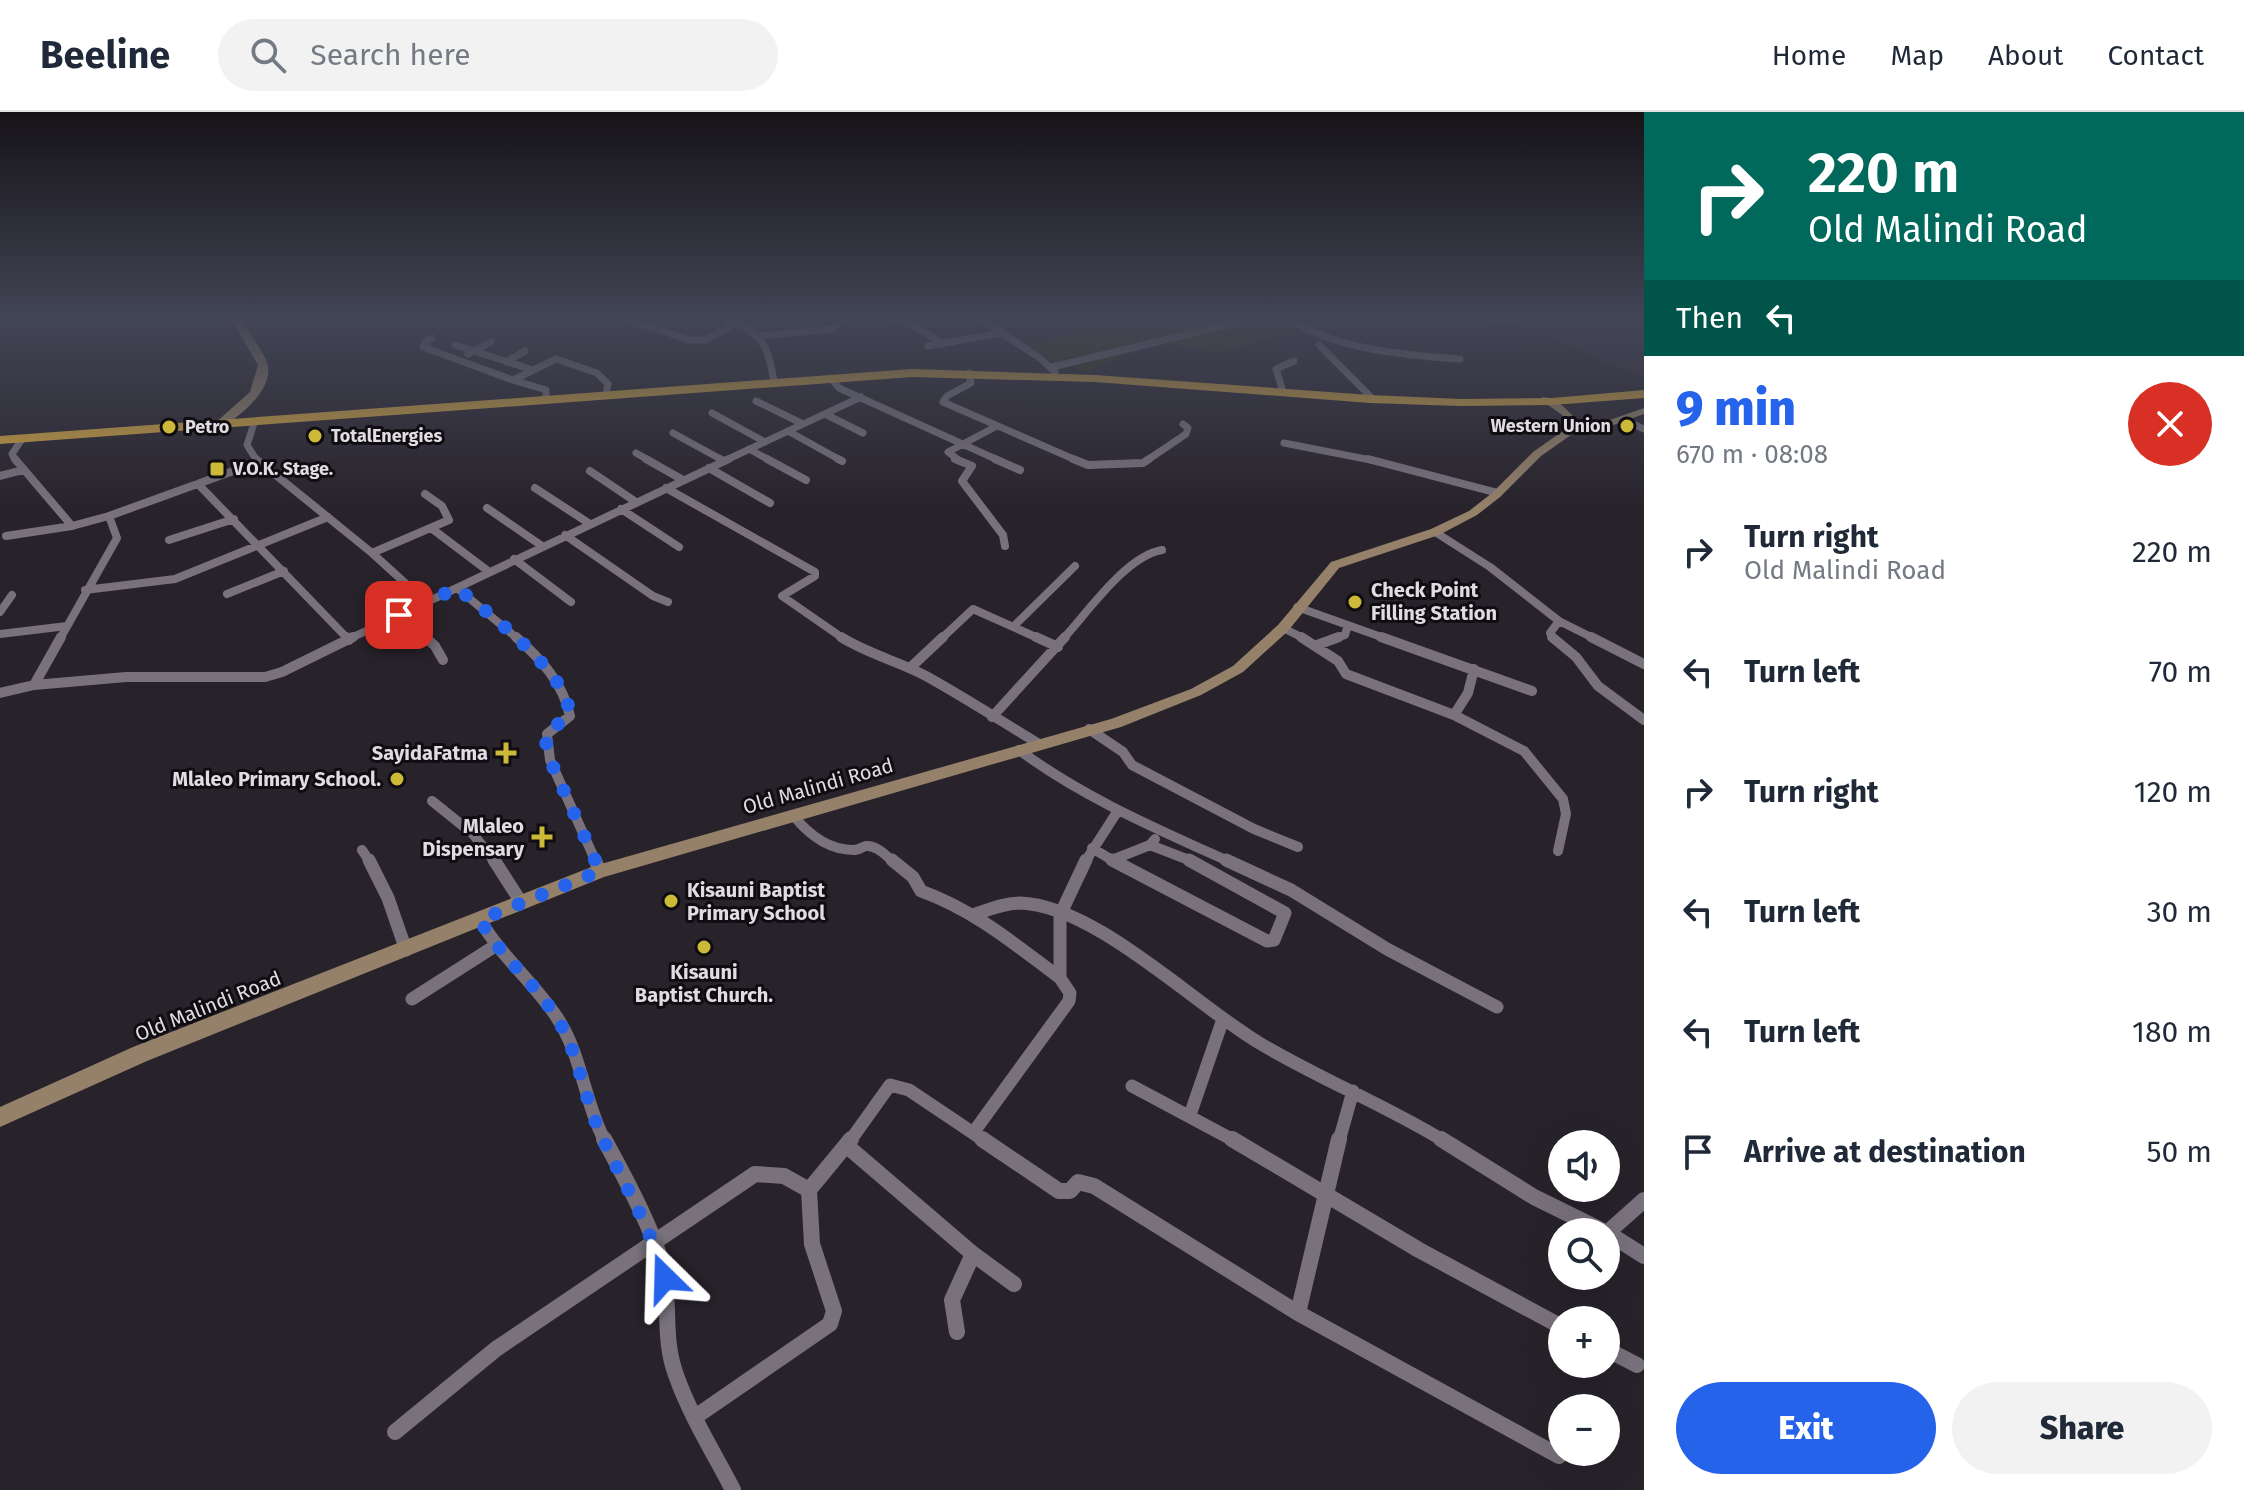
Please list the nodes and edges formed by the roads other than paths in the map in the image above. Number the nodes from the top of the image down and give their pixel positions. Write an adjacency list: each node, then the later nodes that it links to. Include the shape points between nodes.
1 (261, 381): 26 (main road, via 258,391)
2 (517, 381): 16 (street, via 546,390)
3 (605, 381): 13 (street)
4 (784, 381): 10 (highway)
5 (834, 381): 14 (street)
6 (971, 381): 27 (street, via 943,402)
7 (1161, 381): 11 (highway)
8 (1280, 381): 11 (street)
9 (1355, 381): 15 (street)
10 (774, 382): 13 (highway)
11 (1283, 392): 15 (highway)
12 (1644, 392): 18 (highway)
13 (606, 394): 16 (highway)
14 (861, 397): 21 (street); 37 (street)
15 (1372, 398): 18 (highway)
16 (546, 399): 23 (highway)
17 (756, 401): 24 (street)
18 (1557, 403): 28 (main road)
19 (1644, 411): 22 (main road)
20 (712, 413): 35 (street)
21 (825, 414): 24 (street); 32 (street)
22 (1625, 420): 28 (main road); 29 (street)
23 (254, 423): 26 (highway); 44 (street, via 247,445)
24 (803, 424): 30 (street)
25 (1183, 424): 27 (street, via 1186,434 1143,463 1095,466)
26 (219, 425): 33 (highway)
27 (995, 427): 37 (street)
28 (1576, 427): 55 (main road, Old Malindi Road, via 1537,454)
29 (1644, 429)
30 (788, 431): 35 (street); 42 (street)
31 (673, 433): 41 (street)
32 (863, 433)
33 (22, 439): 34 (highway); 40 (street)
34 (0, 440)
35 (765, 442): 38 (street)
36 (1284, 443): 55 (street, via 1354,455)
37 (962, 444): 47 (street); 73 (street, via 948,452 972,466 962,481 1003,535)
38 (749, 449): 41 (street); 51 (street)
39 (636, 453): 50 (street)
40 (14, 458): 43 (street); 46 (street)
41 (724, 461): 45 (street)
42 (842, 461)
43 (0, 462)
44 (258, 462): 52 (street); 62 (street)
45 (709, 468): 50 (street); 58 (street)
46 (23, 470): 49 (street); 65 (street)
47 (1020, 470)
48 (590, 471): 57 (street)
49 (0, 476)
50 (683, 480): 54 (street)
51 (806, 480)
52 (198, 484): 61 (street); 63 (street)
53 (535, 488): 64 (street)
54 (666, 488): 57 (street); 102 (street, via 815,572 786,592 784,600 864,652)
55 (1498, 493): 67 (main road, Old Malindi Road)
56 (425, 494): 66 (street, via 442,506 449,520)
57 (636, 502): 60 (street)
58 (770, 503)
59 (487, 508): 72 (street)
60 (621, 509): 64 (street); 74 (street)
61 (109, 516): 65 (street); 82 (street, via 117,538)
62 (328, 517): 71 (street); 76 (street)
63 (234, 519): 70 (street); 71 (street)
64 (590, 524): 68 (street)
65 (72, 526): 69 (street)
66 (431, 528): 76 (street); 80 (street)
67 (1435, 532): 88 (main road, Old Malindi Road, via 1335,565); 91 (street)
68 (565, 535): 72 (street); 87 (street)
69 (6, 536)
70 (169, 540)
71 (260, 545): 79 (street); 82 (street, via 175,579)
72 (542, 546): 77 (street)
73 (1005, 546)
74 (679, 547)
75 (1162, 550): 99 (street, via 1132,563)
76 (372, 553): 85 (street)
77 (514, 559): 80 (street); 86 (street)
78 (1075, 566): 94 (street)
79 (284, 571): 83 (street); 97 (street)
80 (488, 571): 81 (street)
81 (457, 588): 85 (street); 123 (street, via 510,630 556,681 570,716 545,738 550,760)
82 (85, 590): 93 (street)
83 (227, 594)
84 (12, 595): 89 (street)
85 (426, 602): 90 (street)
86 (571, 602)
87 (668, 602)
88 (1297, 607): 92 (street); 95 (main road, Old Malindi Road)
89 (0, 612)
90 (399, 615): 97 (street); 100 (street, via 435,646)
91 (1559, 621): 101 (street); 109 (street, via 1550,633 1553,639 1611,698)
92 (1348, 625): 98 (street, via 1345,635); 103 (street)
93 (67, 626): 96 (street); 104 (street)
94 (1014, 626): 99 (street); 102 (street, via 973,609)
95 (1283, 628): 98 (street); 110 (main road, Old Malindi Road, via 1252,660 1214,683 1135,717)
96 (0, 634)
97 (349, 640): 104 (street, via 265,677 126,677)
98 (1317, 645): 107 (street, via 1346,674)
99 (1058, 647): 108 (street)
100 (443, 660)
101 (1644, 664)
102 (910, 668): 108 (street)
103 (1474, 669): 105 (street); 107 (street, via 1468,693)
104 (34, 685): 106 (street)
105 (1532, 691)
106 (0, 693)
107 (1454, 715): 121 (street, via 1524,751 1563,799 1566,814)
108 (992, 717): 111 (street)
109 (1644, 720)
110 (1089, 729): 111 (main road, Old Malindi Road); 118 (street, via 1123,752 1132,765)
111 (1039, 744): 112 (main road, Old Malindi Road)
112 (1019, 750): 114 (street); 115 (main road, Old Malindi Road)
113 (432, 801): 124 (street, via 481,840)
114 (1117, 812): 116 (street); 119 (street)
115 (793, 815): 123 (main road, Old Malindi Road); 125 (street, via 821,841 854,850 876,848 913,877 921,891)
116 (1163, 831): 117 (street); 132 (street, via 1291,890)
117 (1150, 845): 122 (street); 122 (street, via 1201,865 1285,913 1274,940)
118 (1298, 847)
119 (1092, 848): 122 (street); 126 (street)
120 (362, 850): 129 (street, via 391,900)
121 (1558, 851)
122 (1112, 860)
123 (600, 871): 124 (main road, Old Malindi Road)
124 (521, 902): 127 (main road, Old Malindi Road)
125 (973, 915): 126 (street, via 1014,902); 130 (street)
126 (1060, 915): 130 (street); 133 (street, via 1186,987)
127 (480, 920): 128 (street); 129 (main road, Old Malindi Road)
128 (495, 946): 131 (street); 146 (street, via 538,991 573,1046 598,1128 629,1186)
129 (406, 950): 137 (main road, Old Malindi Road, via 140,1054)
130 (1060, 978): 138 (street, via 1069,1001)
131 (412, 999)
132 (1497, 1007)
133 (1223, 1019): 135 (street); 136 (street)
134 (1132, 1086): 136 (street)
135 (1353, 1091): 141 (street); 143 (street)
136 (1190, 1115): 141 (street)
137 (0, 1117)
138 (973, 1133): 139 (street, via 909,1090 890,1085); 150 (street, via 1059,1191 1070,1191 1078,1182 1094,1186)
139 (847, 1146): 140 (street); 147 (street)
140 (809, 1190): 146 (street, via 775,1172 755,1174); 155 (street, via 812,1244 834,1311 830,1324)
141 (1324, 1194): 150 (street); 151 (street)
142 (1644, 1200): 144 (street)
143 (1576, 1218)
144 (1620, 1221)
145 (1620, 1241): 148 (street)
146 (650, 1242): 155 (street, via 665,1278 666,1342 676,1377); 156 (street, via 472,1367)
147 (973, 1254): 149 (street); 152 (street, via 952,1300)
148 (1644, 1256)
149 (1014, 1284)
150 (1298, 1313): 157 (street)
151 (1548, 1319)
152 (957, 1332)
153 (1620, 1356): 154 (street)
154 (1637, 1365)
155 (698, 1415): 158 (street)
156 (395, 1432)
157 (1548, 1450)
158 (733, 1490)

